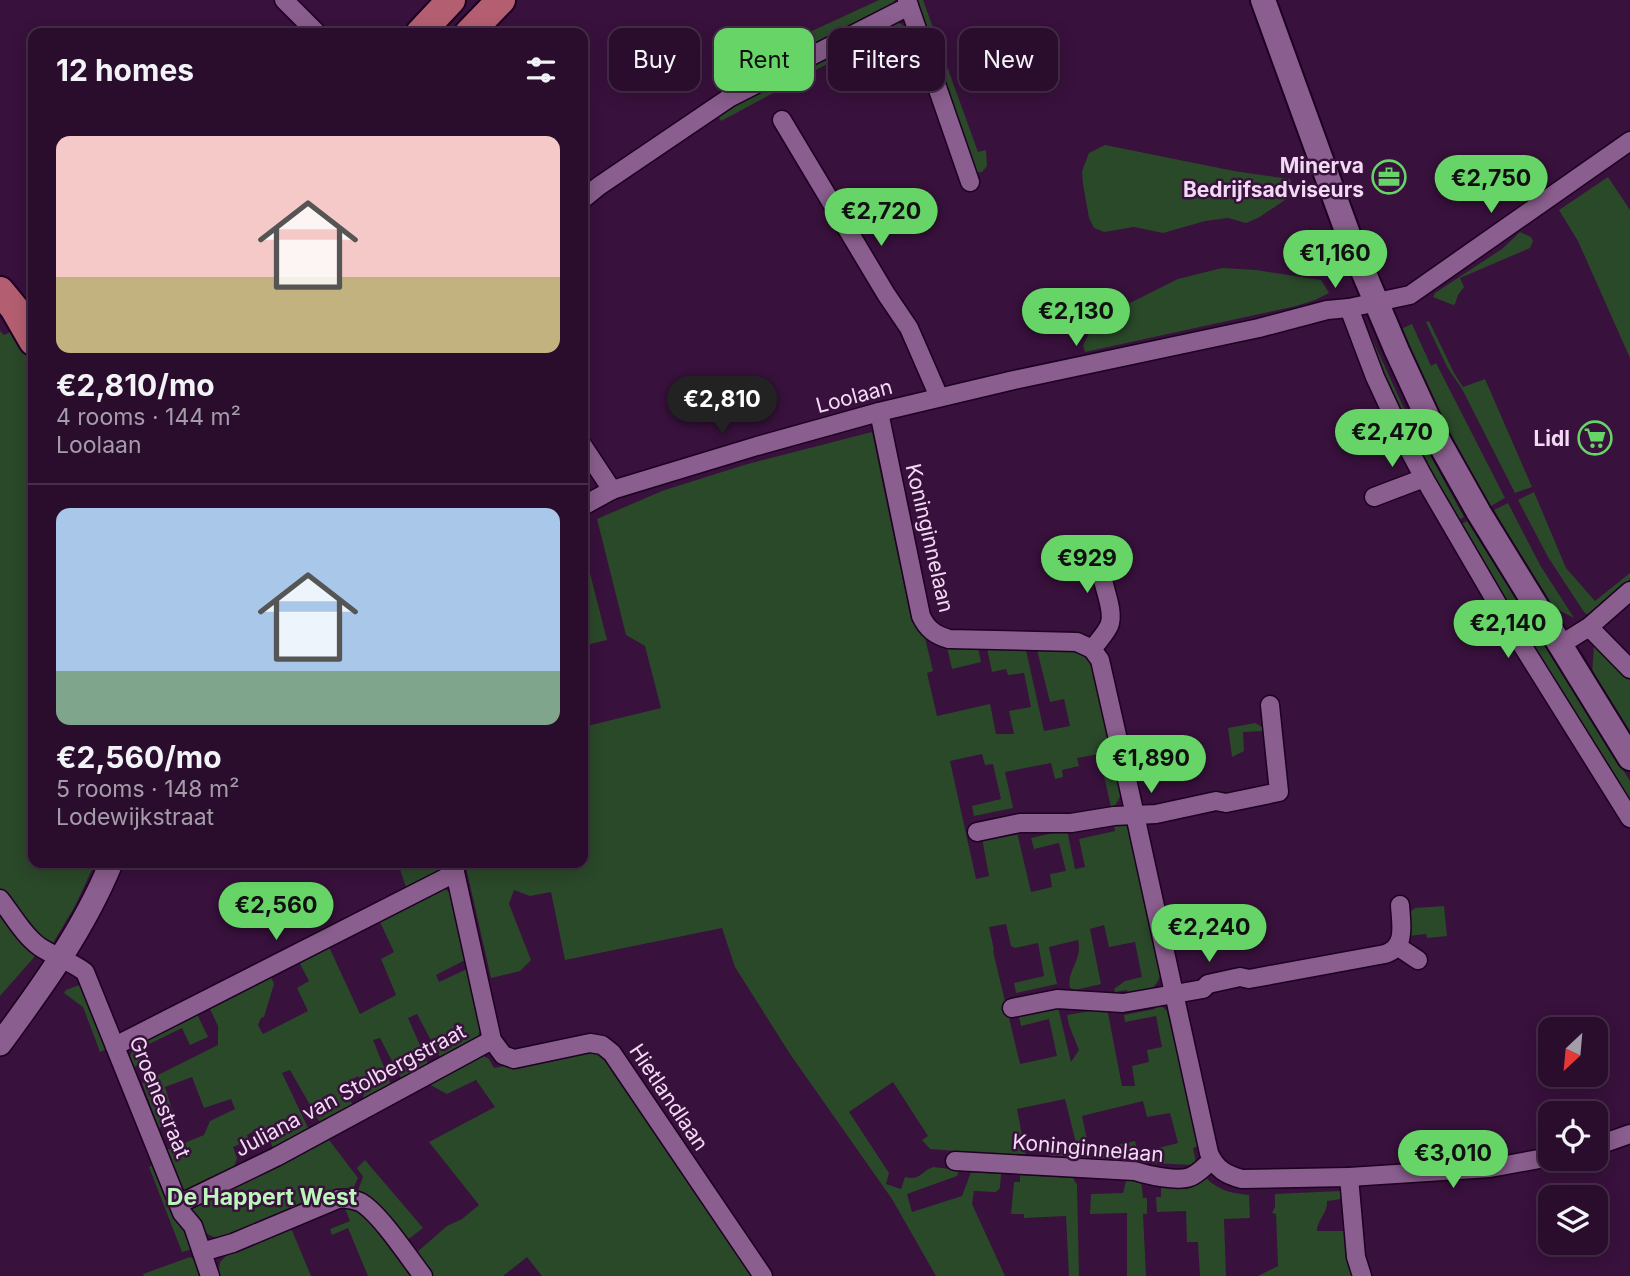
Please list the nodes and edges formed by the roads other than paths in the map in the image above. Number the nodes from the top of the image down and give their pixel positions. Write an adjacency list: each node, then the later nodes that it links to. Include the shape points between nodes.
1 (284, 0): 6 (street)
2 (451, 0): 7 (main road)
3 (500, 0): 8 (main road)
4 (1263, 0): 13 (main road)
5 (908, 3): 11 (street); 12 (street, via 729,98)
6 (312, 28)
7 (425, 28)
8 (474, 28)
9 (782, 120): 17 (street, via 909,327)
10 (1630, 141): 13 (street, Loolaan, via 1410,295)
11 (970, 182)
12 (588, 195)
13 (1376, 303): 15 (street, Loolaan); 27 (main road, via 1439,442)
14 (16, 307): 16 (main road)
15 (1349, 308): 17 (street, Loolaan); 20 (street, via 1375,377)
16 (28, 334)
17 (939, 397): 18 (street, Loolaan)
18 (879, 412): 21 (street, Loolaan); 28 (street, Koninginnelaan, via 921,616 932,632 949,639 1077,642)
19 (588, 454): 21 (street)
20 (1424, 478): 22 (street); 33 (street)
21 (612, 490): 23 (street, Loolaan)
22 (1374, 497)
23 (588, 503)
24 (1101, 553): 28 (street, via 1111,620)
25 (1630, 591): 26 (street)
26 (1589, 627): 27 (street); 29 (street)
27 (1560, 645): 31 (main road)
28 (1092, 649): 32 (street, via 1102,665)
29 (1630, 669)
30 (1270, 705): 32 (street, via 1279,792)
31 (1630, 758)
32 (1135, 815): 34 (street, via 1071,824 1020,823); 42 (street)
33 (1630, 818)
34 (977, 832)
35 (109, 868): 40 (street, via 99,891)
36 (454, 868): 44 (street, Juliana van Stolbergstraat); 46 (street)
37 (0, 899): 40 (street, Groenestraat, via 29,937)
38 (1400, 905): 39 (street, via 1402,935)
39 (1397, 946): 41 (street); 42 (street, via 1385,954 1240,977)
40 (55, 955): 45 (street); 46 (street, Groenestraat, via 85,972)
41 (1418, 960)
42 (1173, 995): 43 (street, via 1123,1003 1057,999); 50 (street)
43 (1012, 1007)
44 (492, 1040): 53 (street, Juliana van Stolbergstraat); 57 (street, Hietlandlaan, via 503,1055 514,1059 590,1043 612,1053)
45 (0, 1044)
46 (115, 1046): 53 (street, Groenestraat)
47 (1630, 1134): 48 (street)
48 (1608, 1142)
49 (1538, 1159): 52 (street, via 1490,1168)
50 (1212, 1160): 51 (street, Koninginnelaan, via 1184,1179 1135,1171); 52 (street, via 1220,1170 1242,1179)
51 (955, 1161)
52 (1349, 1177): 58 (street)
53 (179, 1204): 54 (street, Groenestraat)
54 (201, 1252): 55 (street, Groenestraat); 56 (street, via 338,1199 351,1199 374,1213)
55 (210, 1276)
56 (423, 1276)
57 (762, 1276)
58 (1362, 1276)

